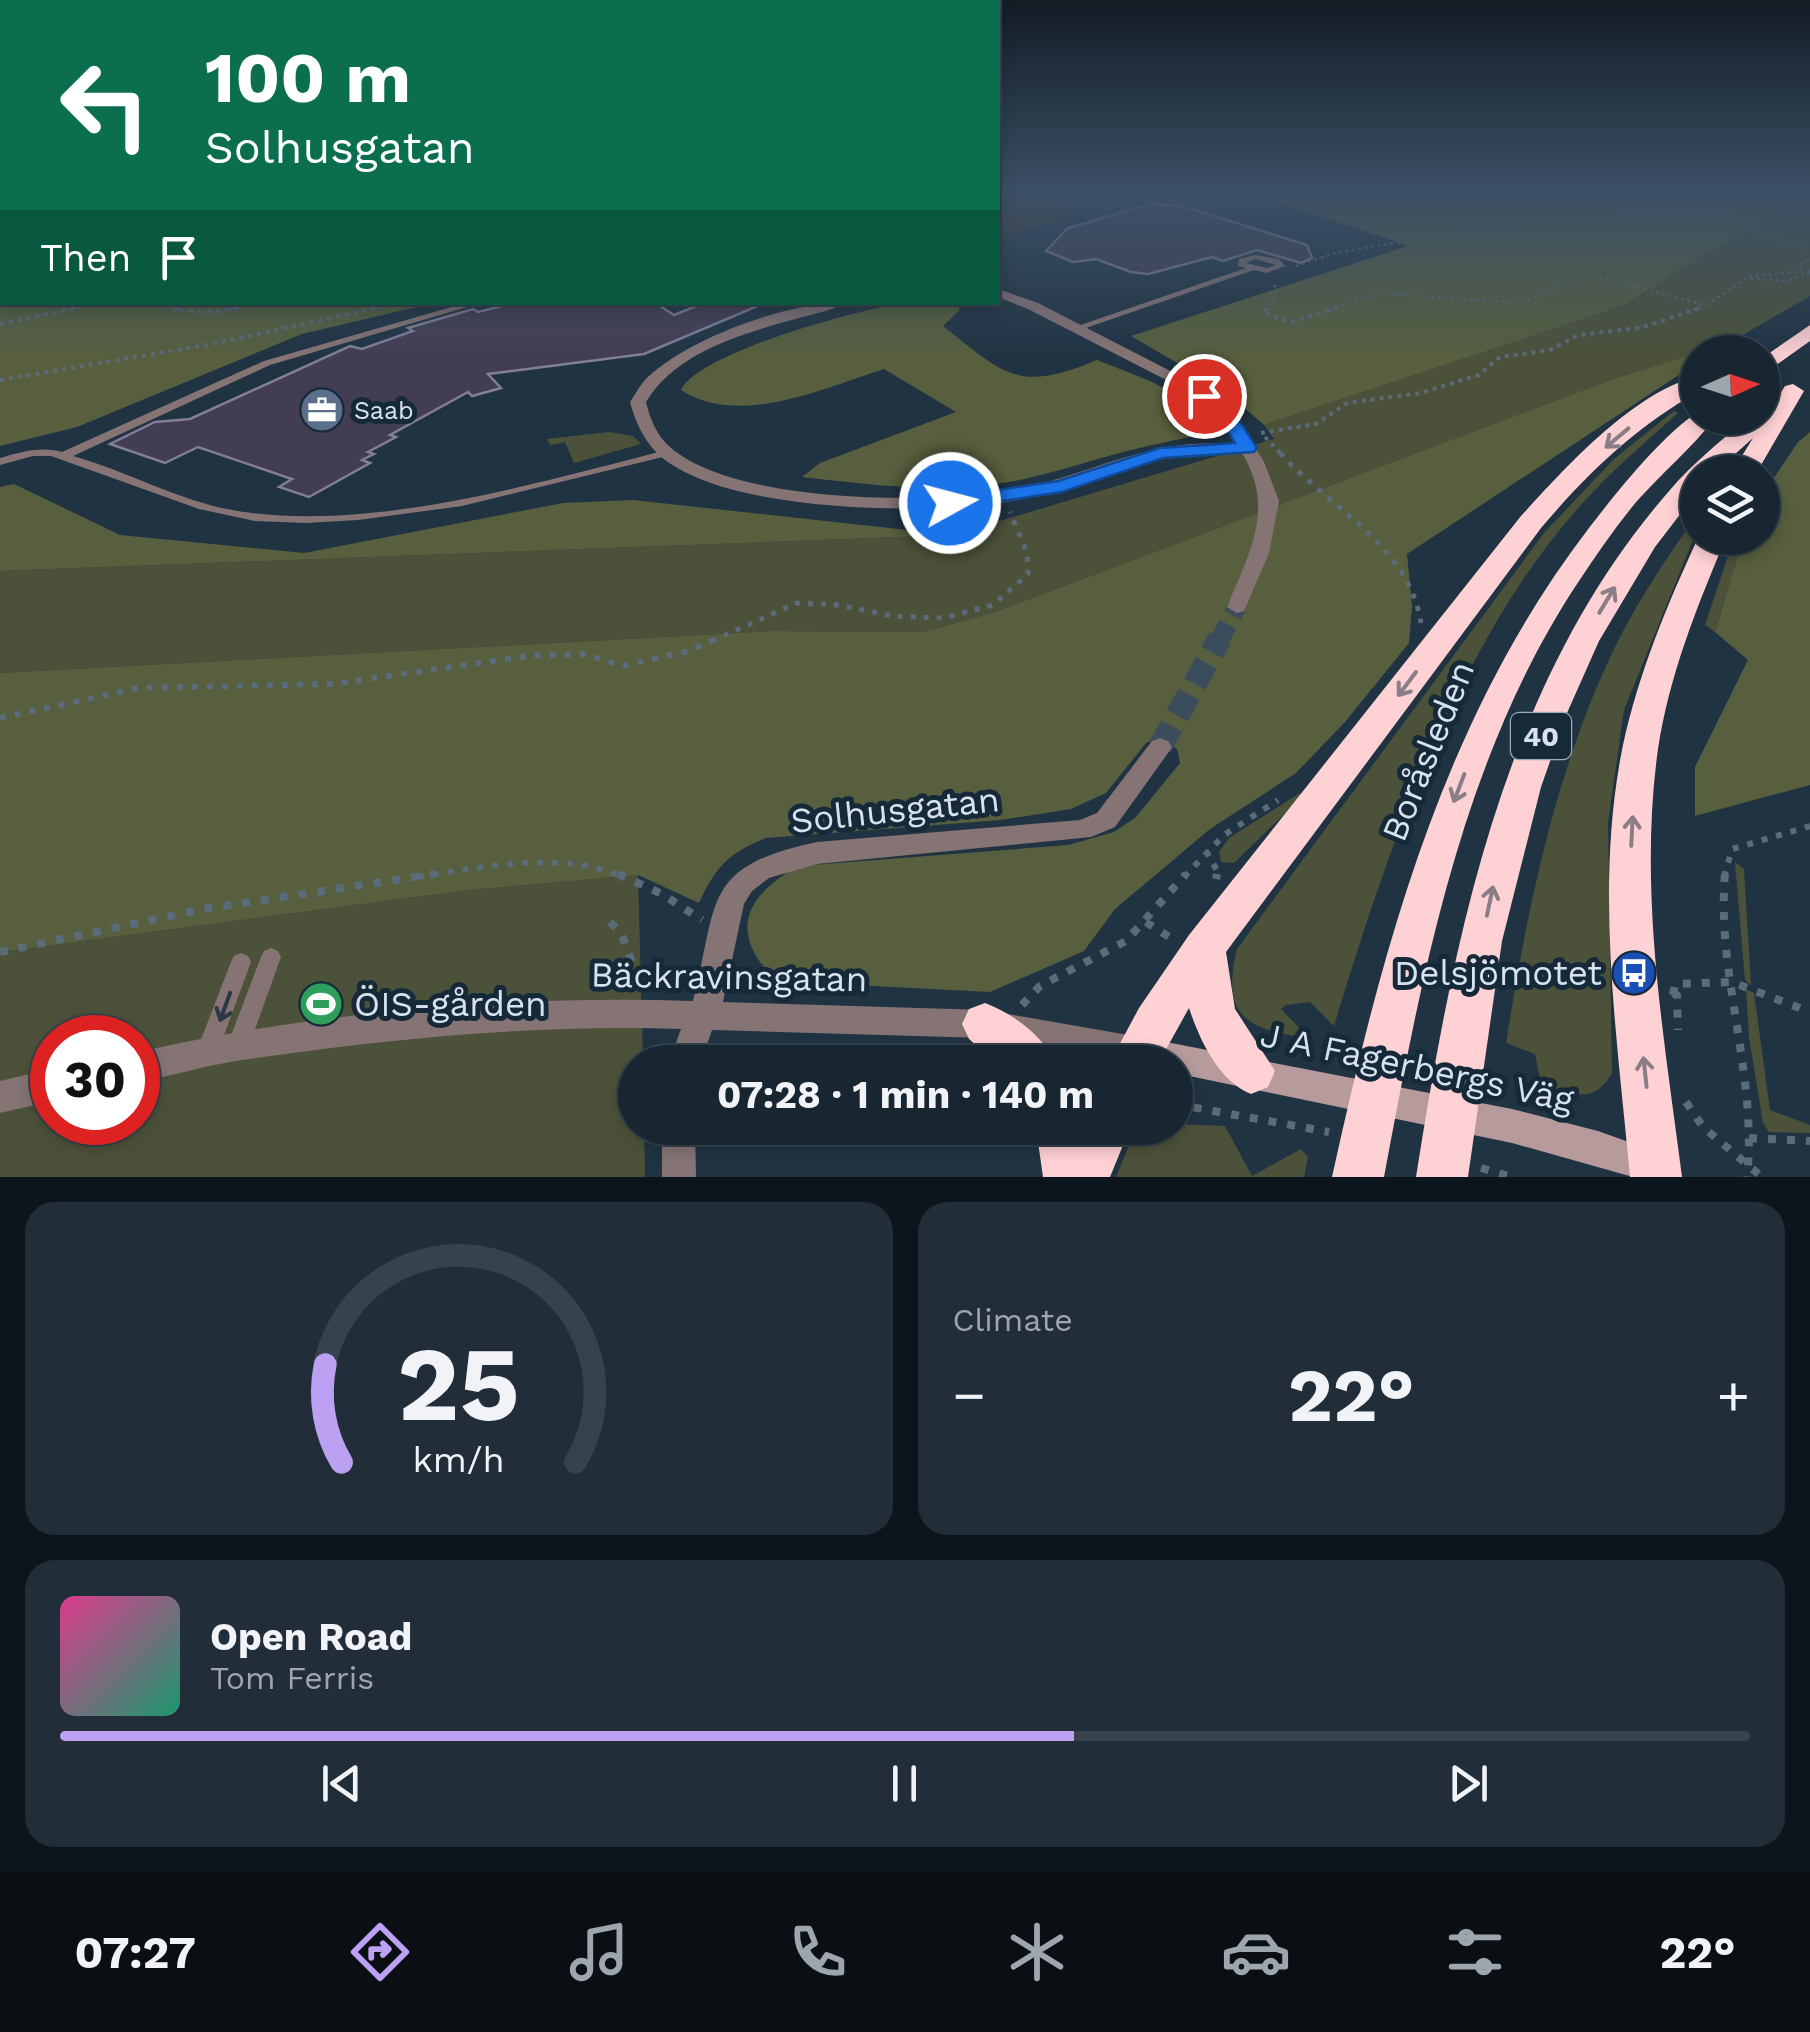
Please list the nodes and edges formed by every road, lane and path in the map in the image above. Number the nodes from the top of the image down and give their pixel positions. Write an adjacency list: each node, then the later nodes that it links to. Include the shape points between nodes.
1 (1354, 250): 3 (path)
2 (1810, 260): 4 (path)
3 (1277, 268): 14 (path, via 1276,294 1262,314 1284,321 1380,293 1472,301 1544,296 1583,273); 16 (lane, via 1263,257 1241,261 1251,269)
4 (1801, 270): 5 (path); 6 (path)
5 (1810, 272): 6 (path, via 1786,281)
6 (1747, 278): 14 (path)
7 (1000, 295): 16 (street)
8 (90, 305): 15 (path)
9 (181, 305): 10 (path, via 175,310)
10 (254, 305)
11 (388, 305): 20 (path)
12 (470, 305): 30 (lane, via 267,364)
13 (832, 305): 27 (street, via 740,333 654,378 638,402)
14 (1706, 305): 36 (path, via 1640,328 1578,335 1550,350 1500,357 1478,375 1434,390 1347,403 1316,424 1259,431 1323,498 1391,552 1411,582)
15 (0, 324)
16 (1076, 328): 26 (street, via 1204,396 1227,415)
17 (1810, 330): 18 (highway); 19 (highway)
18 (1780, 343)
19 (1780, 354)
20 (0, 380)
21 (1802, 384): 23 (highway, 40); 29 (highway)
22 (1680, 394): 46 (highway, one-way to 46, via 1636,421 1554,493)
23 (1780, 402)
24 (1687, 435): 76 (highway, Boråsleden / 40, one-way to 76, via 1611,516 1522,651 1476,745 1436,848 1392,1005)
25 (1742, 435): 28 (highway, 40)
26 (1248, 448): 32 (street, via 1160,453 1062,486); 35 (street, via 1270,501)
27 (668, 454): 30 (lane, via 448,502 322,521 248,517); 32 (street, via 750,485 824,499 950,503)
28 (1720, 455)
29 (1756, 455)
30 (61, 457): 31 (lane, via 50,452)
31 (0, 462)
32 (1003, 497): 37 (path, via 1027,552 1028,574 993,605 944,618 797,603 689,651 623,666 584,654 528,656 332,684 138,688)
33 (1680, 497): 77 (highway, 40, one-way to 33, via 1462,1031 1496,870 1532,756 1605,602)
34 (1704, 555): 72 (highway, one-way to 34, via 1630,928 1634,791 1654,688)
35 (1237, 607)
36 (1422, 629)
37 (0, 718)
38 (1160, 747): 52 (street, Solhusgatan, via 1106,820 1082,830 816,853 782,858 748,876 734,890 721,929)
39 (1288, 792): 41 (path)
40 (1810, 826): 51 (path, via 1732,849 1724,919)
41 (1206, 851): 42 (path, via 1218,872); 45 (path)
42 (1209, 893)
43 (610, 922): 50 (path, via 636,970)
44 (704, 922): 47 (path, via 597,865 546,864 203,908)
45 (1145, 922): 46 (path, via 1176,941); 54 (path, via 1127,941 1022,1001)
46 (1193, 940): 58 (highway); 62 (highway, via 1214,1018)
47 (0, 952)
48 (272, 957): 59 (lane)
49 (241, 962): 59 (lane, one-way to 59)
50 (684, 976)
51 (1732, 982): 53 (path); 55 (path, via 1674,984); 66 (path)
52 (706, 1012): 54 (street, Bäckravinsgatan); 56 (street, Solhusgatan); 59 (street, Bäckravinsgatan, via 518,1016)
53 (1810, 1012)
54 (1012, 1039): 57 (street, Bäckravinsgatan)
55 (1675, 1040)
56 (689, 1045)
57 (1054, 1045)
58 (1143, 1045)
59 (223, 1049): 60 (street, Bäckravinsgatan)
60 (160, 1062)
61 (1193, 1064): 62 (street, J A Fagerbergs Väg)
62 (1251, 1071): 72 (street, J A Fagerbergs Väg, via 1545,1133 1606,1149)
63 (1679, 1088): 71 (path, via 1703,1127)
64 (30, 1090): 65 (street)
65 (0, 1097)
66 (1749, 1138): 67 (path); 71 (path)
67 (1810, 1140)
68 (678, 1145): 73 (street)
69 (1064, 1145): 74 (highway)
70 (1097, 1145): 75 (highway)
71 (1748, 1173): 78 (path)
72 (1661, 1174)
73 (679, 1177)
74 (1069, 1177)
75 (1084, 1177)
76 (1358, 1177)
77 (1442, 1177)
78 (1762, 1177)

